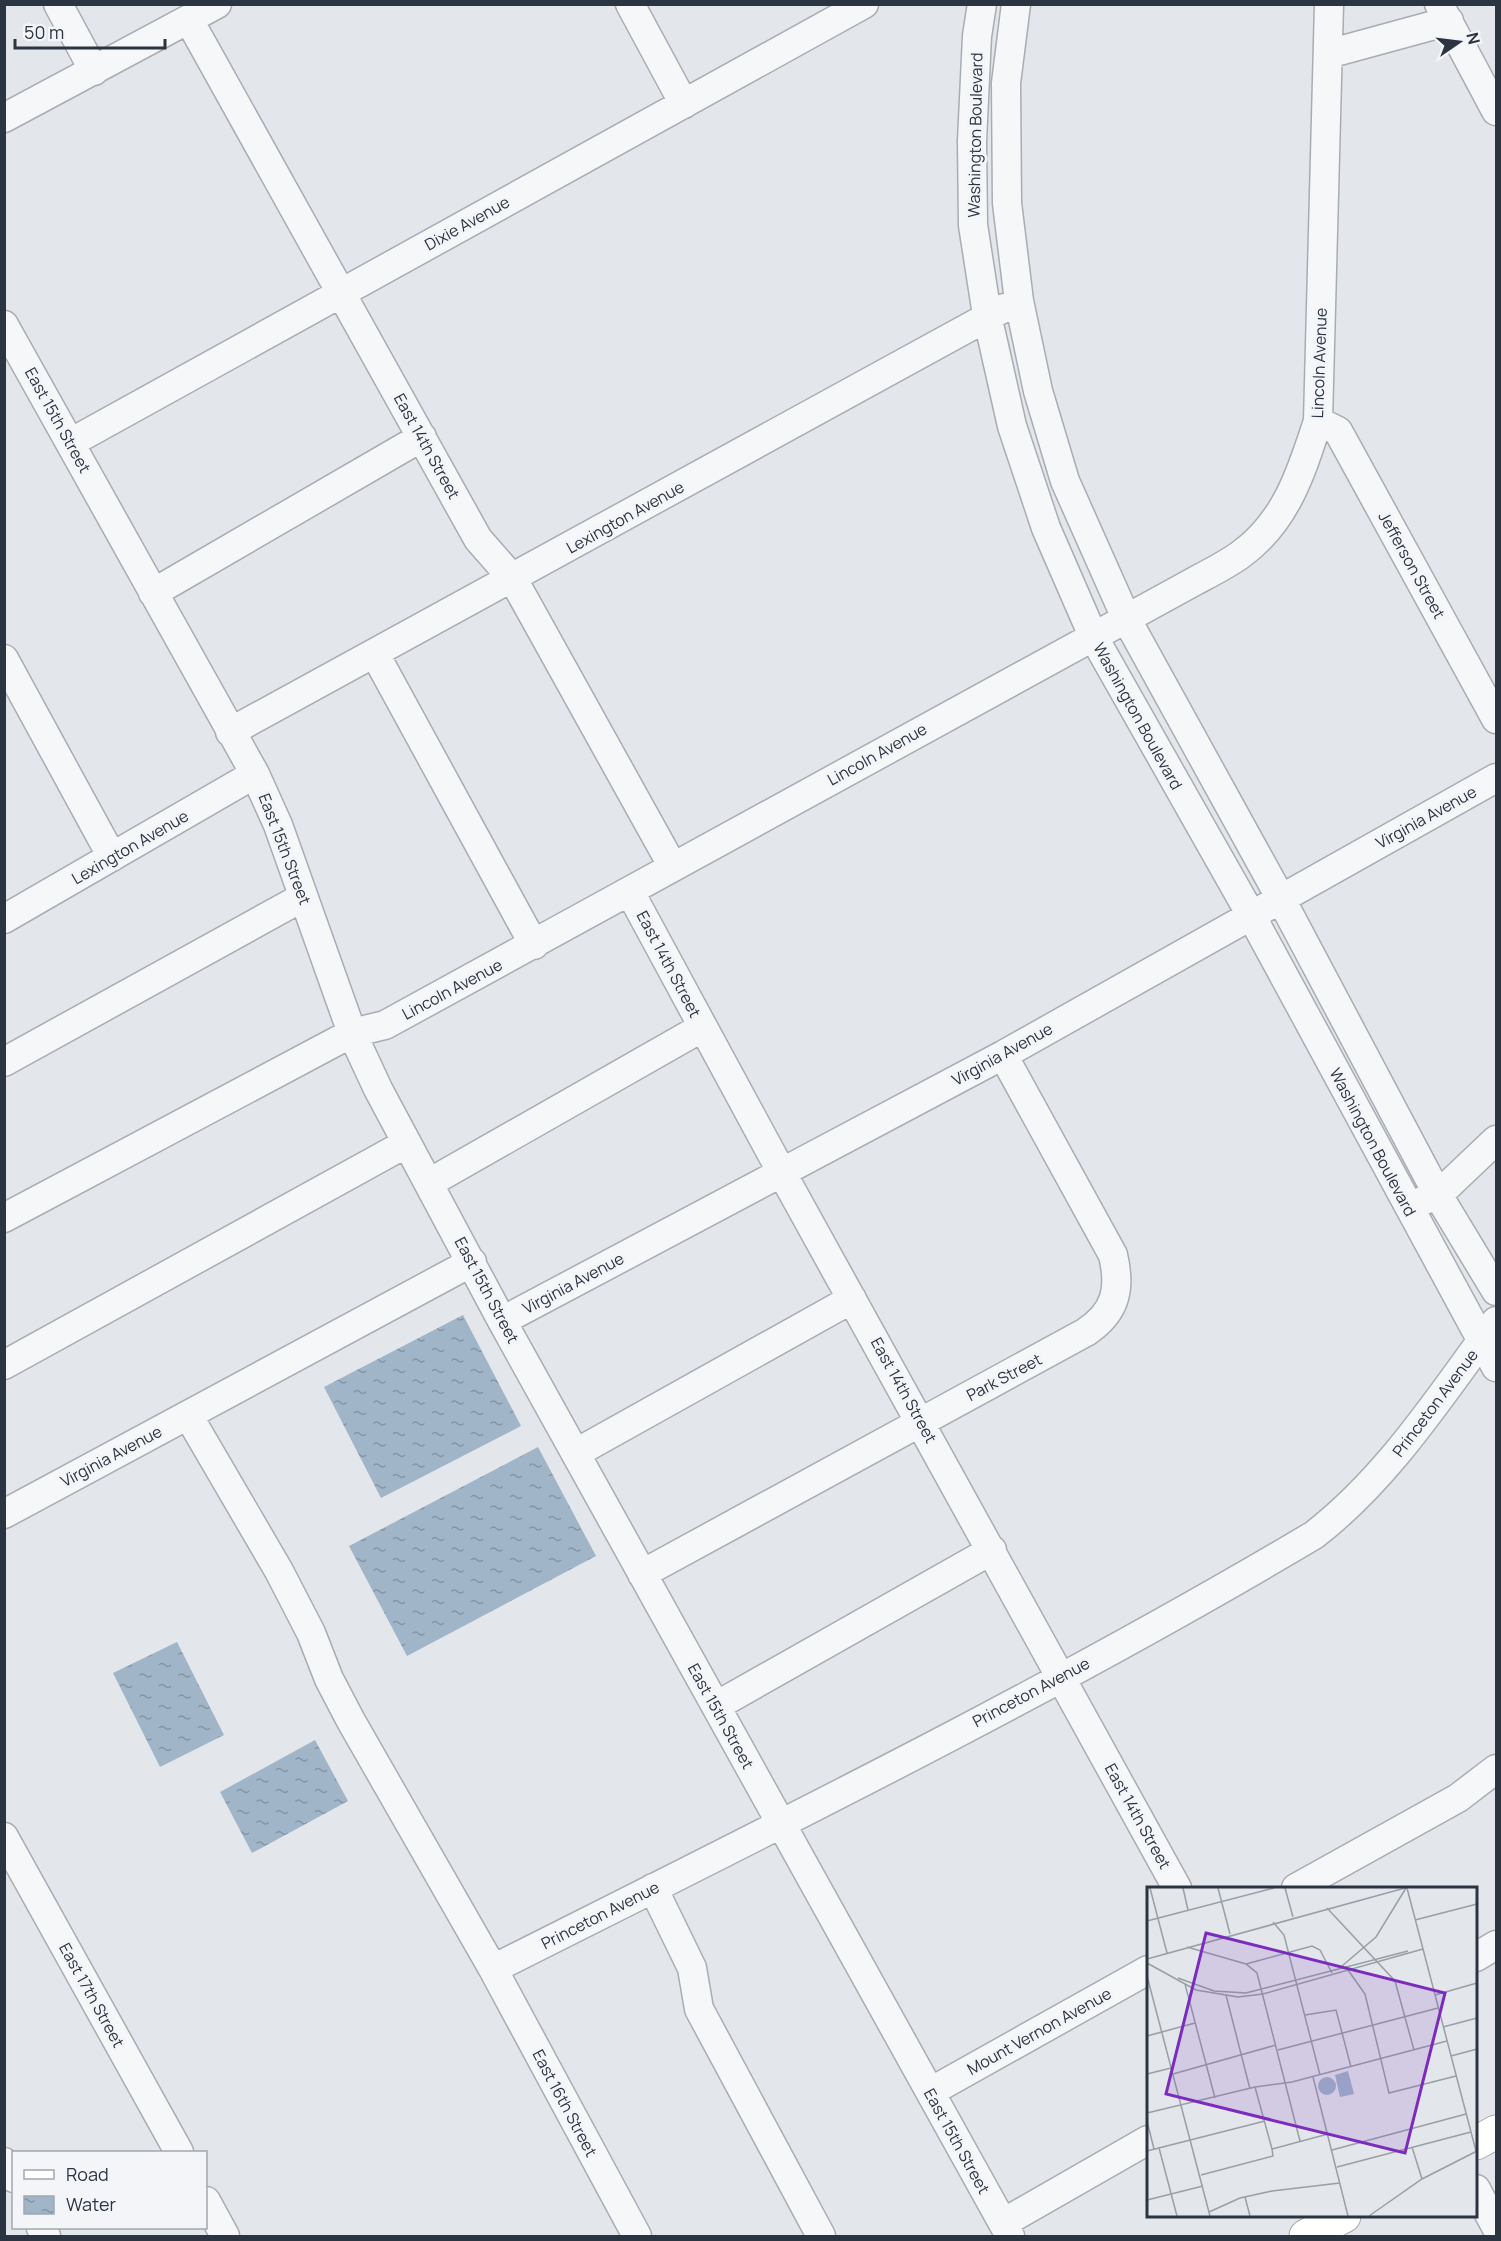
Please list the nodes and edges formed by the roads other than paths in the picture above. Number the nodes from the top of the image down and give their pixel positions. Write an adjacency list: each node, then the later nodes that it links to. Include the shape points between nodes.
1 (58, 4): 11 (street)
2 (216, 4): 9 (street)
3 (630, 4): 12 (street)
4 (864, 4): 12 (street, Dixie Avenue)
5 (982, 4): 17 (street, Washington Boulevard, via 972,141 973,214)
6 (1016, 4): 16 (street, Washington Boulevard, via 1006,83 1007,203)
7 (1329, 4): 10 (street, Lincoln Avenue)
8 (1444, 13): 10 (street); 13 (street)
9 (189, 20): 11 (street); 15 (street, East 14th Street)
10 (1328, 54): 19 (street, Lincoln Avenue)
11 (94, 71): 14 (street)
12 (684, 104): 15 (street, Dixie Avenue)
13 (1497, 111)
14 (4, 118)
15 (342, 292): 20 (street, East 14th Street); 21 (street, Dixie Avenue)
16 (1019, 302): 17 (street, Lexington Avenue); 24 (street, Washington Boulevard, via 1038,391 1065,481)
17 (987, 315): 22 (street, Lexington Avenue); 25 (street, Washington Boulevard, via 1012,426 1046,528)
18 (4, 325): 21 (street, East 15th Street)
19 (1318, 421): 24 (street, Lincoln Avenue, via 1300,478 1286,506 1263,536 1239,555); 28 (street, Jefferson Street, via 1338,431)
20 (422, 436): 22 (street, East 14th Street, via 478,539); 23 (street)
21 (70, 443): 23 (street, East 15th Street)
22 (513, 579): 26 (street, Lexington Avenue); 33 (street, East 14th Street)
23 (153, 593): 29 (street, East 15th Street)
24 (1126, 618): 25 (street, Lincoln Avenue); 36 (street, Washington Boulevard)
25 (1092, 636): 33 (street, Lincoln Avenue); 37 (street, Washington Boulevard)
26 (375, 654): 29 (street, Lexington Avenue); 39 (street)
27 (4, 659): 32 (street)
28 (1497, 719)
29 (230, 732): 30 (street, East 15th Street)
30 (255, 774): 32 (street, Lexington Avenue); 35 (street, East 15th Street)
31 (1497, 778): 36 (street, Virginia Avenue)
32 (112, 857): 38 (street, Lexington Avenue)
33 (673, 867): 34 (street, Lincoln Avenue)
34 (630, 892): 39 (street, Lincoln Avenue); 40 (street, East 14th Street)
35 (303, 897): 41 (street, East 15th Street); 43 (street)
36 (1281, 898): 37 (street, Virginia Avenue); 48 (street, Washington Boulevard)
37 (1251, 915): 42 (street, Virginia Avenue); 49 (street, Washington Boulevard)
38 (4, 919)
39 (534, 945): 41 (street, Lincoln Avenue, via 385,1025)
40 (703, 1027): 46 (street, East 14th Street); 47 (street)
41 (352, 1033): 45 (street, East 15th Street); 50 (street, Lincoln Avenue)
42 (1003, 1055): 46 (street, Virginia Avenue); 60 (street, Park Street, via 1113,1254 1114,1299 1102,1322)
43 (4, 1062)
44 (1497, 1140): 48 (street)
45 (407, 1143): 47 (street, East 15th Street); 57 (street)
46 (782, 1173): 54 (street, East 14th Street); 55 (street, Virginia Avenue)
47 (429, 1183): 52 (street, East 15th Street)
48 (1438, 1195): 49 (street); 51 (street); 53 (street, Washington Boulevard)
49 (1408, 1206): 56 (street, Washington Boulevard)
50 (4, 1218)
51 (1497, 1260)
52 (472, 1262): 55 (street, East 15th Street); 59 (street, Virginia Avenue)
53 (1497, 1291)
54 (852, 1299): 60 (street, East 14th Street); 61 (street)
55 (502, 1321): 61 (street, East 15th Street)
56 (1489, 1331): 58 (street, Washington Boulevard); 65 (street, Princeton Avenue, via 1379,1476 1346,1510 1268,1563)
57 (4, 1365)
58 (1497, 1367)
59 (188, 1415): 62 (street, Virginia Avenue); 75 (street, East 16th Street, via 279,1571 351,1721)
60 (921, 1422): 63 (street, East 14th Street); 64 (street, Park Street)
61 (576, 1453): 64 (street, East 15th Street)
62 (4, 1514)
63 (992, 1550): 65 (street, East 14th Street); 66 (street)
64 (642, 1574): 66 (street, East 15th Street)
65 (1061, 1676): 68 (street, Princeton Avenue); 70 (street, East 14th Street)
66 (716, 1706): 68 (street, East 15th Street)
67 (1497, 1769): 71 (street, via 1458,1798)
68 (782, 1823): 72 (street, Princeton Avenue); 77 (street, East 15th Street)
69 (4, 1837): 81 (street, East 17th Street)
70 (1176, 1887)
71 (1298, 1887)
72 (653, 1888): 75 (street, Princeton Avenue); 91 (street, via 692,1968 699,2009)
73 (1497, 1945): 74 (street)
74 (1477, 1956)
75 (493, 1969): 90 (street, East 16th Street)
76 (1147, 1971): 77 (street, Mount Vernon Avenue)
77 (930, 2092): 88 (street, East 15th Street)
78 (1497, 2132): 80 (main road)
79 (1147, 2141): 88 (street)
80 (1477, 2142)
81 (178, 2151)
82 (4, 2162): 83 (street)
83 (12, 2175)
84 (1477, 2191): 87 (street)
85 (207, 2203): 89 (street)
86 (1340, 2224): 92 (main road)
87 (1497, 2227)
88 (1006, 2230)
89 (225, 2236)
90 (637, 2236)
91 (821, 2236)
92 (1306, 2236)

